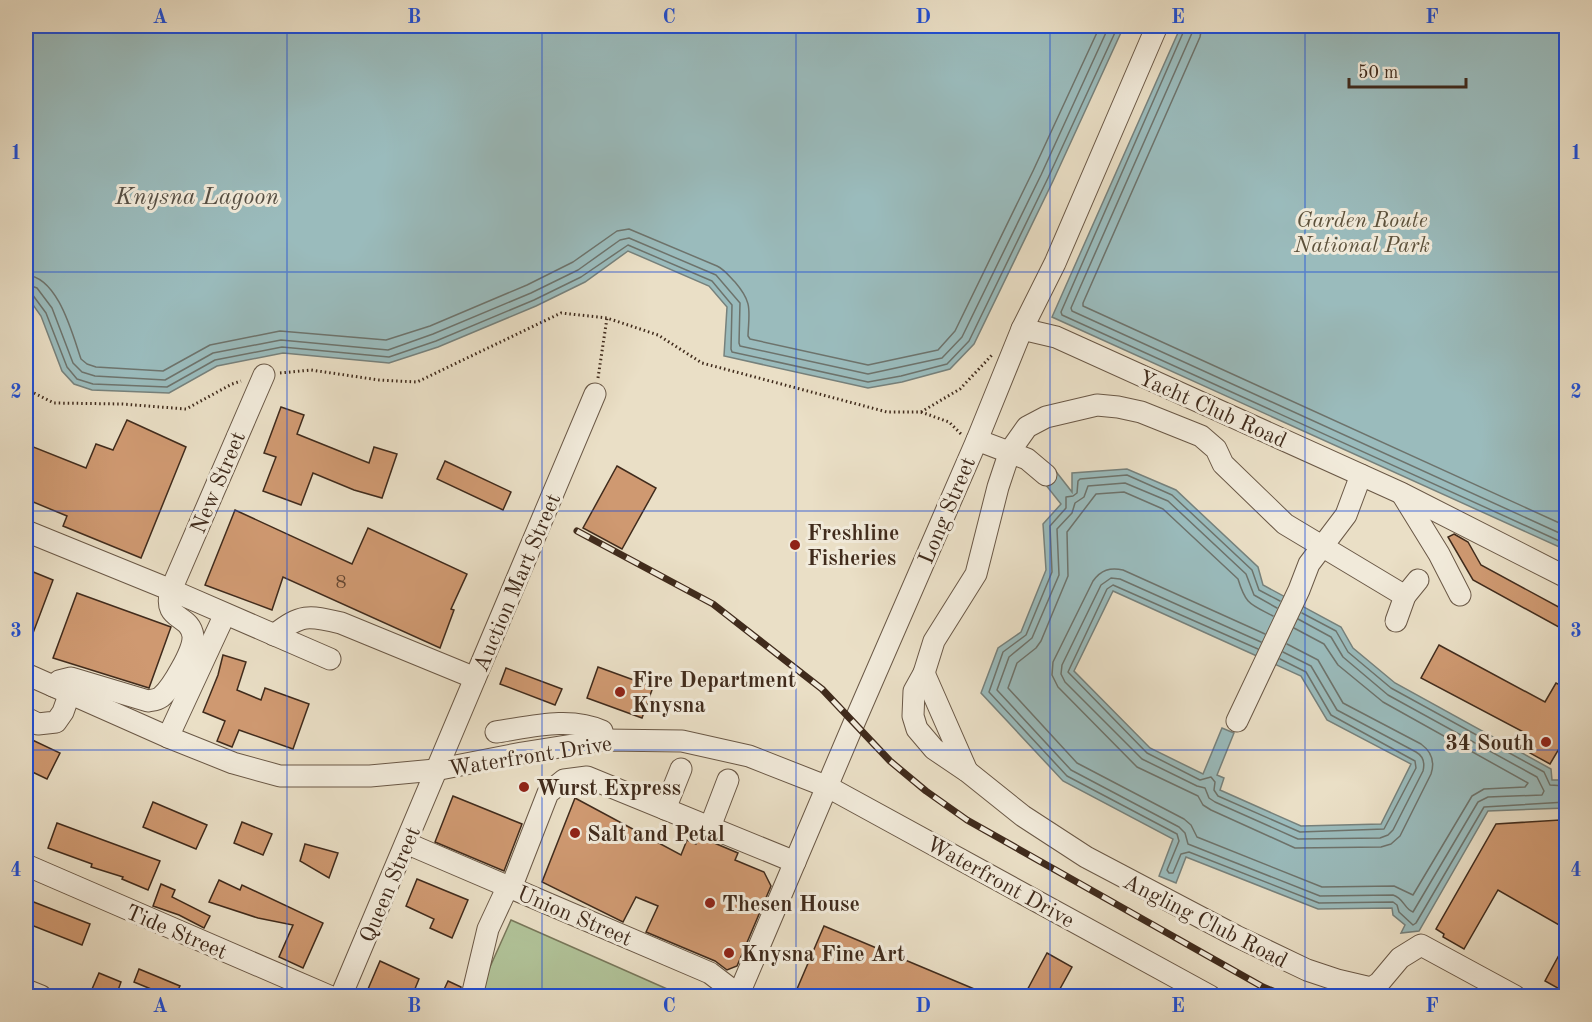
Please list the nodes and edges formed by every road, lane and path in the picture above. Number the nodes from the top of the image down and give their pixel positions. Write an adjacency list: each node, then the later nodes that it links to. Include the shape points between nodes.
1 (1157, 26): 3 (street, Long Street, via 1055,263)
2 (607, 318): 5 (path, via 561,313 417,382 310,369); 7 (path); 8 (path, via 658,335 702,363 887,412)
3 (1022, 329): 9 (street, Long Street); 11 (street, Yacht Club Road, via 1056,337)
4 (999, 347): 8 (path, via 960,389)
5 (264, 375): 6 (path, via 232,384 186,409 54,403); 17 (street, New Street)
6 (26, 389)
7 (595, 394): 27 (street, Auction Mart Street)
8 (921, 412): 9 (path, via 949,422)
9 (971, 440): 10 (street); 38 (street, Long Street)
10 (1010, 451): 12 (street); 15 (street, Angling Club Road, via 1027,427 1046,417 1097,405 1141,412 1201,436 1216,449 1223,464 1285,524); 25 (street, Angling Club Road, via 976,574 934,641)
11 (1354, 472): 13 (street, Yacht Club Road); 15 (street)
12 (1046, 475)
13 (1401, 493): 16 (street, Yacht Club Road); 18 (street)
14 (26, 531): 17 (street)
15 (1324, 546): 20 (street, Angling Club Road, via 1412,588); 30 (street, via 1309,564)
16 (1566, 577)
17 (171, 590): 19 (street); 28 (street, via 168,606 191,630 193,643 159,699 144,701 70,678 59,681)
18 (1460, 595)
19 (225, 614): 21 (street); 32 (street)
20 (1396, 621)
21 (274, 635): 23 (street); 27 (street, via 291,621 320,618)
22 (1561, 658): 24 (path)
23 (330, 659)
24 (1566, 662)
25 (924, 673): 36 (street, Angling Club Road); 36 (street, Angling Club Road, via 914,691 917,729 934,749)
26 (26, 675): 28 (street, Waterfront Drive)
27 (476, 678): 35 (street, Auction Mart Street)
28 (61, 690): 29 (street, via 63,712 56,722 38,724); 32 (street, Waterfront Drive)
29 (26, 718)
30 (1237, 721)
31 (496, 732): 33 (street, via 574,724 602,731)
32 (168, 737): 35 (street, Waterfront Drive, via 233,763 280,776 370,776)
33 (604, 741): 35 (street, Waterfront Drive); 38 (street, Waterfront Drive, via 682,741 710,746 749,756)
34 (681, 769): 39 (street)
35 (435, 770): 41 (street, Queen Street)
36 (968, 772): 52 (street, Angling Club Road, via 1023,816 1086,857 1307,970 1371,988 1400,958 1421,945)
37 (728, 780): 40 (street)
38 (828, 787): 42 (street, Long Street); 51 (street, Waterfront Drive)
39 (665, 809): 40 (street); 44 (street, via 587,777 564,780 548,793)
40 (710, 827): 42 (street)
41 (406, 843): 44 (street, Union Street); 49 (street, Queen Street)
42 (795, 862): 50 (street, Long Street)
43 (26, 866): 48 (street, Tide Street)
44 (509, 887): 46 (street, via 488,929); 50 (street, Union Street, via 710,973)
45 (26, 990): 47 (street)
46 (466, 992)
47 (41, 996)
48 (329, 996)
49 (341, 996)
50 (739, 996)
51 (1210, 996)
52 (1515, 996)

